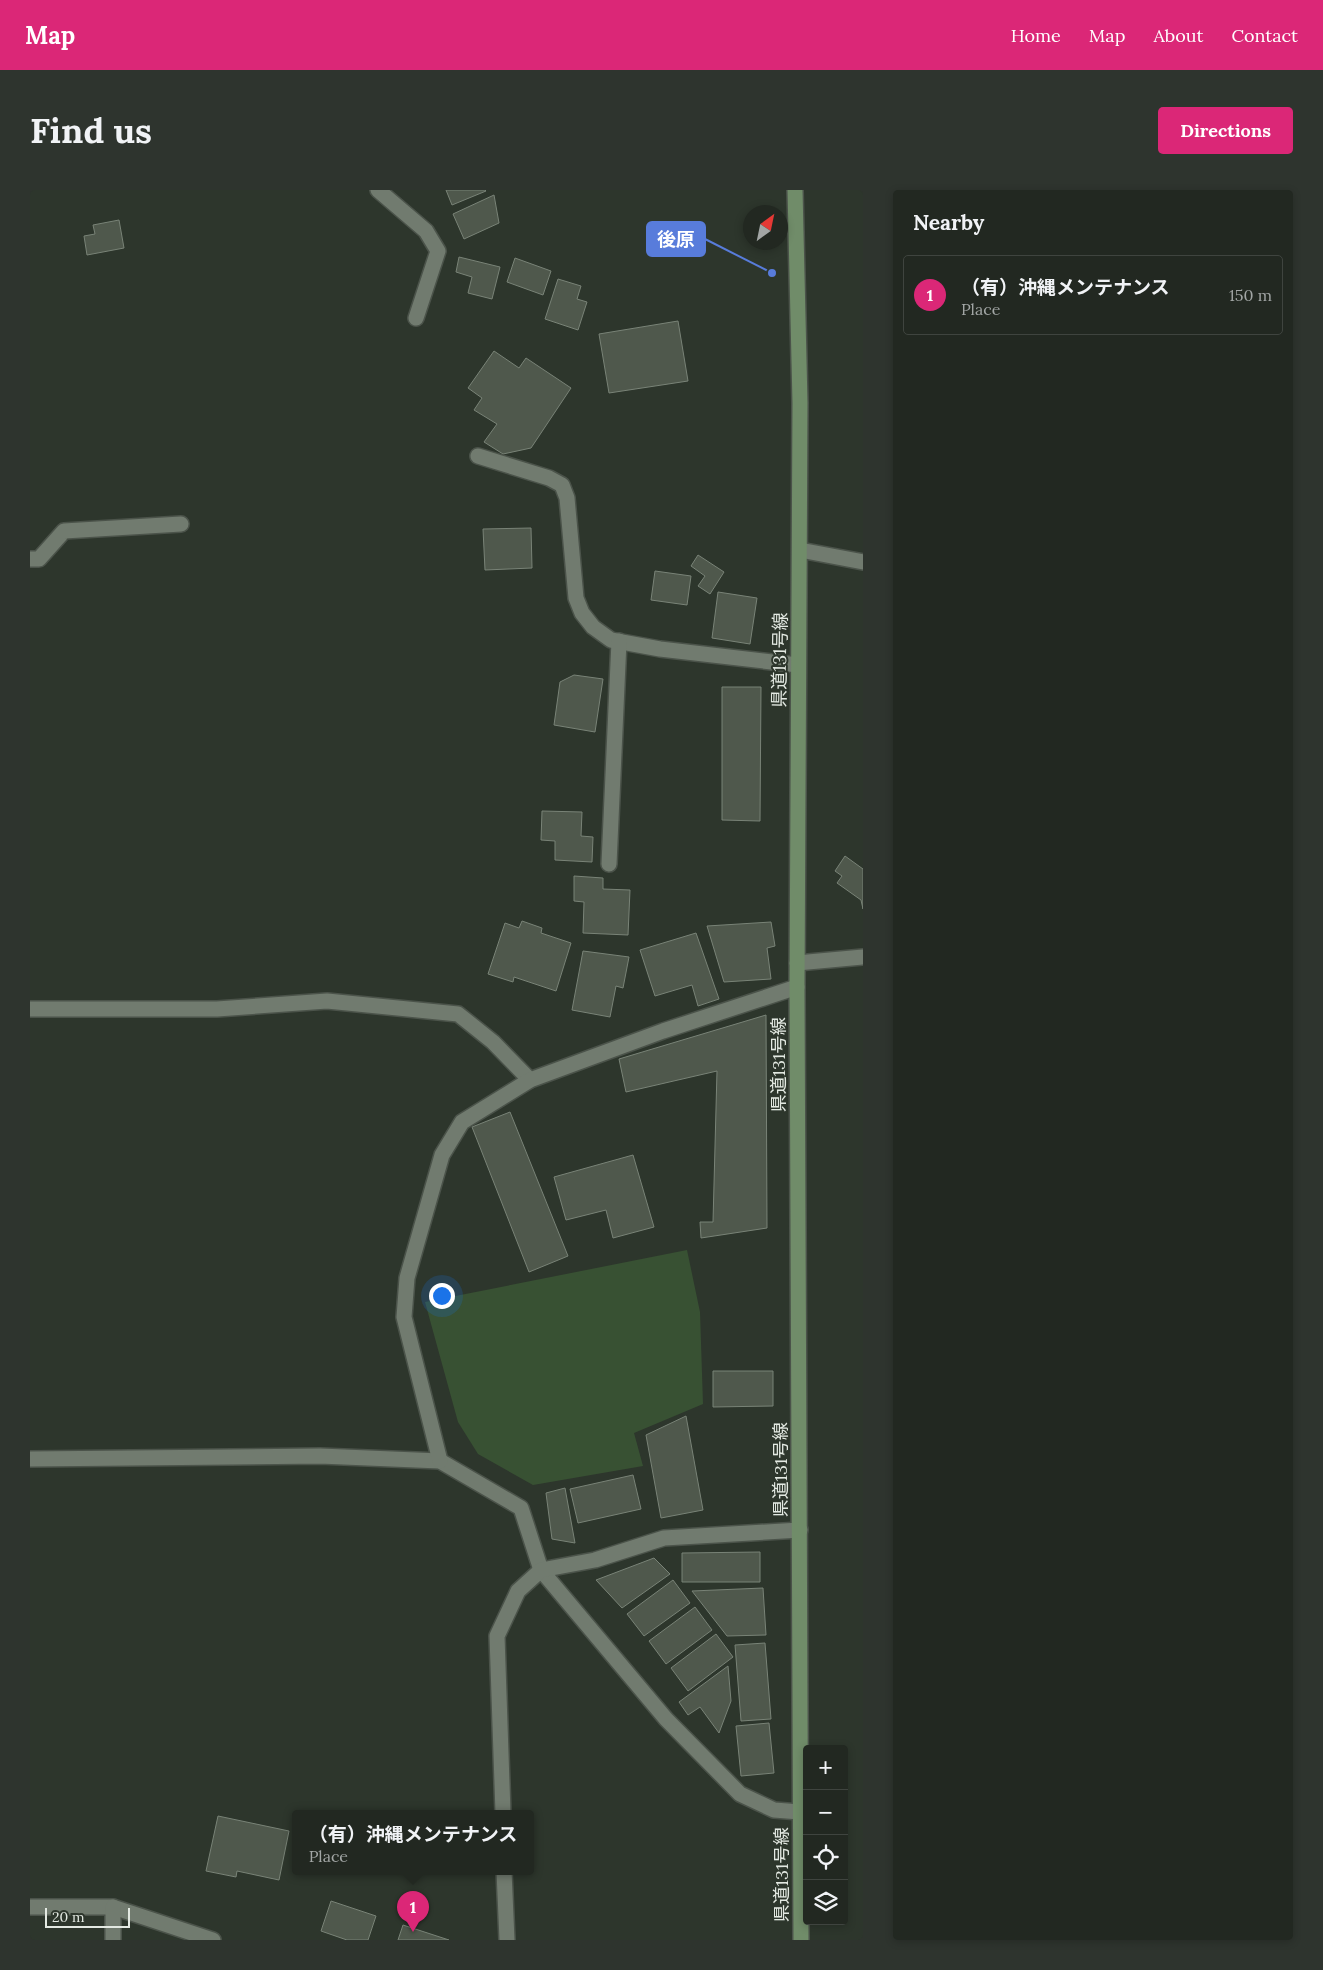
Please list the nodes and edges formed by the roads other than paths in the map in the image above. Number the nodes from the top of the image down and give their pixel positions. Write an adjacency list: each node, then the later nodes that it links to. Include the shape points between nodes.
1 (378, 190): 3 (street, via 426,231 438,251)
2 (795, 190): 6 (main road, 県道131号線)
3 (416, 318)
4 (478, 456): 9 (street, via 549,478 562,486 567,498 576,598 593,627 610,640)
5 (181, 524): 7 (street, via 64,531 39,559)
6 (800, 550): 8 (street); 10 (main road, 県道131号線)
7 (30, 559)
8 (863, 562)
9 (619, 641): 10 (street, via 660,650); 11 (street)
10 (798, 665): 13 (main road, 県道131号線)
11 (610, 864)
12 (863, 957): 13 (street)
13 (797, 963): 14 (main road, 県道131号線)
14 (797, 987): 16 (street, via 663,1031); 19 (main road, 県道131号線)
15 (30, 1009): 16 (street, via 217,1009 327,1001 458,1014 493,1042)
16 (530, 1080): 18 (street, via 462,1122 442,1154 407,1278 404,1317)
17 (30, 1459): 18 (street, via 320,1456)
18 (440, 1461): 20 (street, via 521,1508)
19 (800, 1530): 20 (street, via 664,1538 595,1560); 22 (main road, 県道131号線)
20 (541, 1570): 21 (street, via 518,1591 497,1636); 22 (street, via 666,1719 740,1794 774,1810)
21 (502, 1810)
22 (800, 1812): 29 (main road, 県道131号線)
23 (504, 1875): 28 (street)
24 (30, 1906): 25 (street)
25 (113, 1907): 26 (street); 27 (street)
26 (113, 1940)
27 (213, 1940)
28 (506, 1940)
29 (801, 1940)

